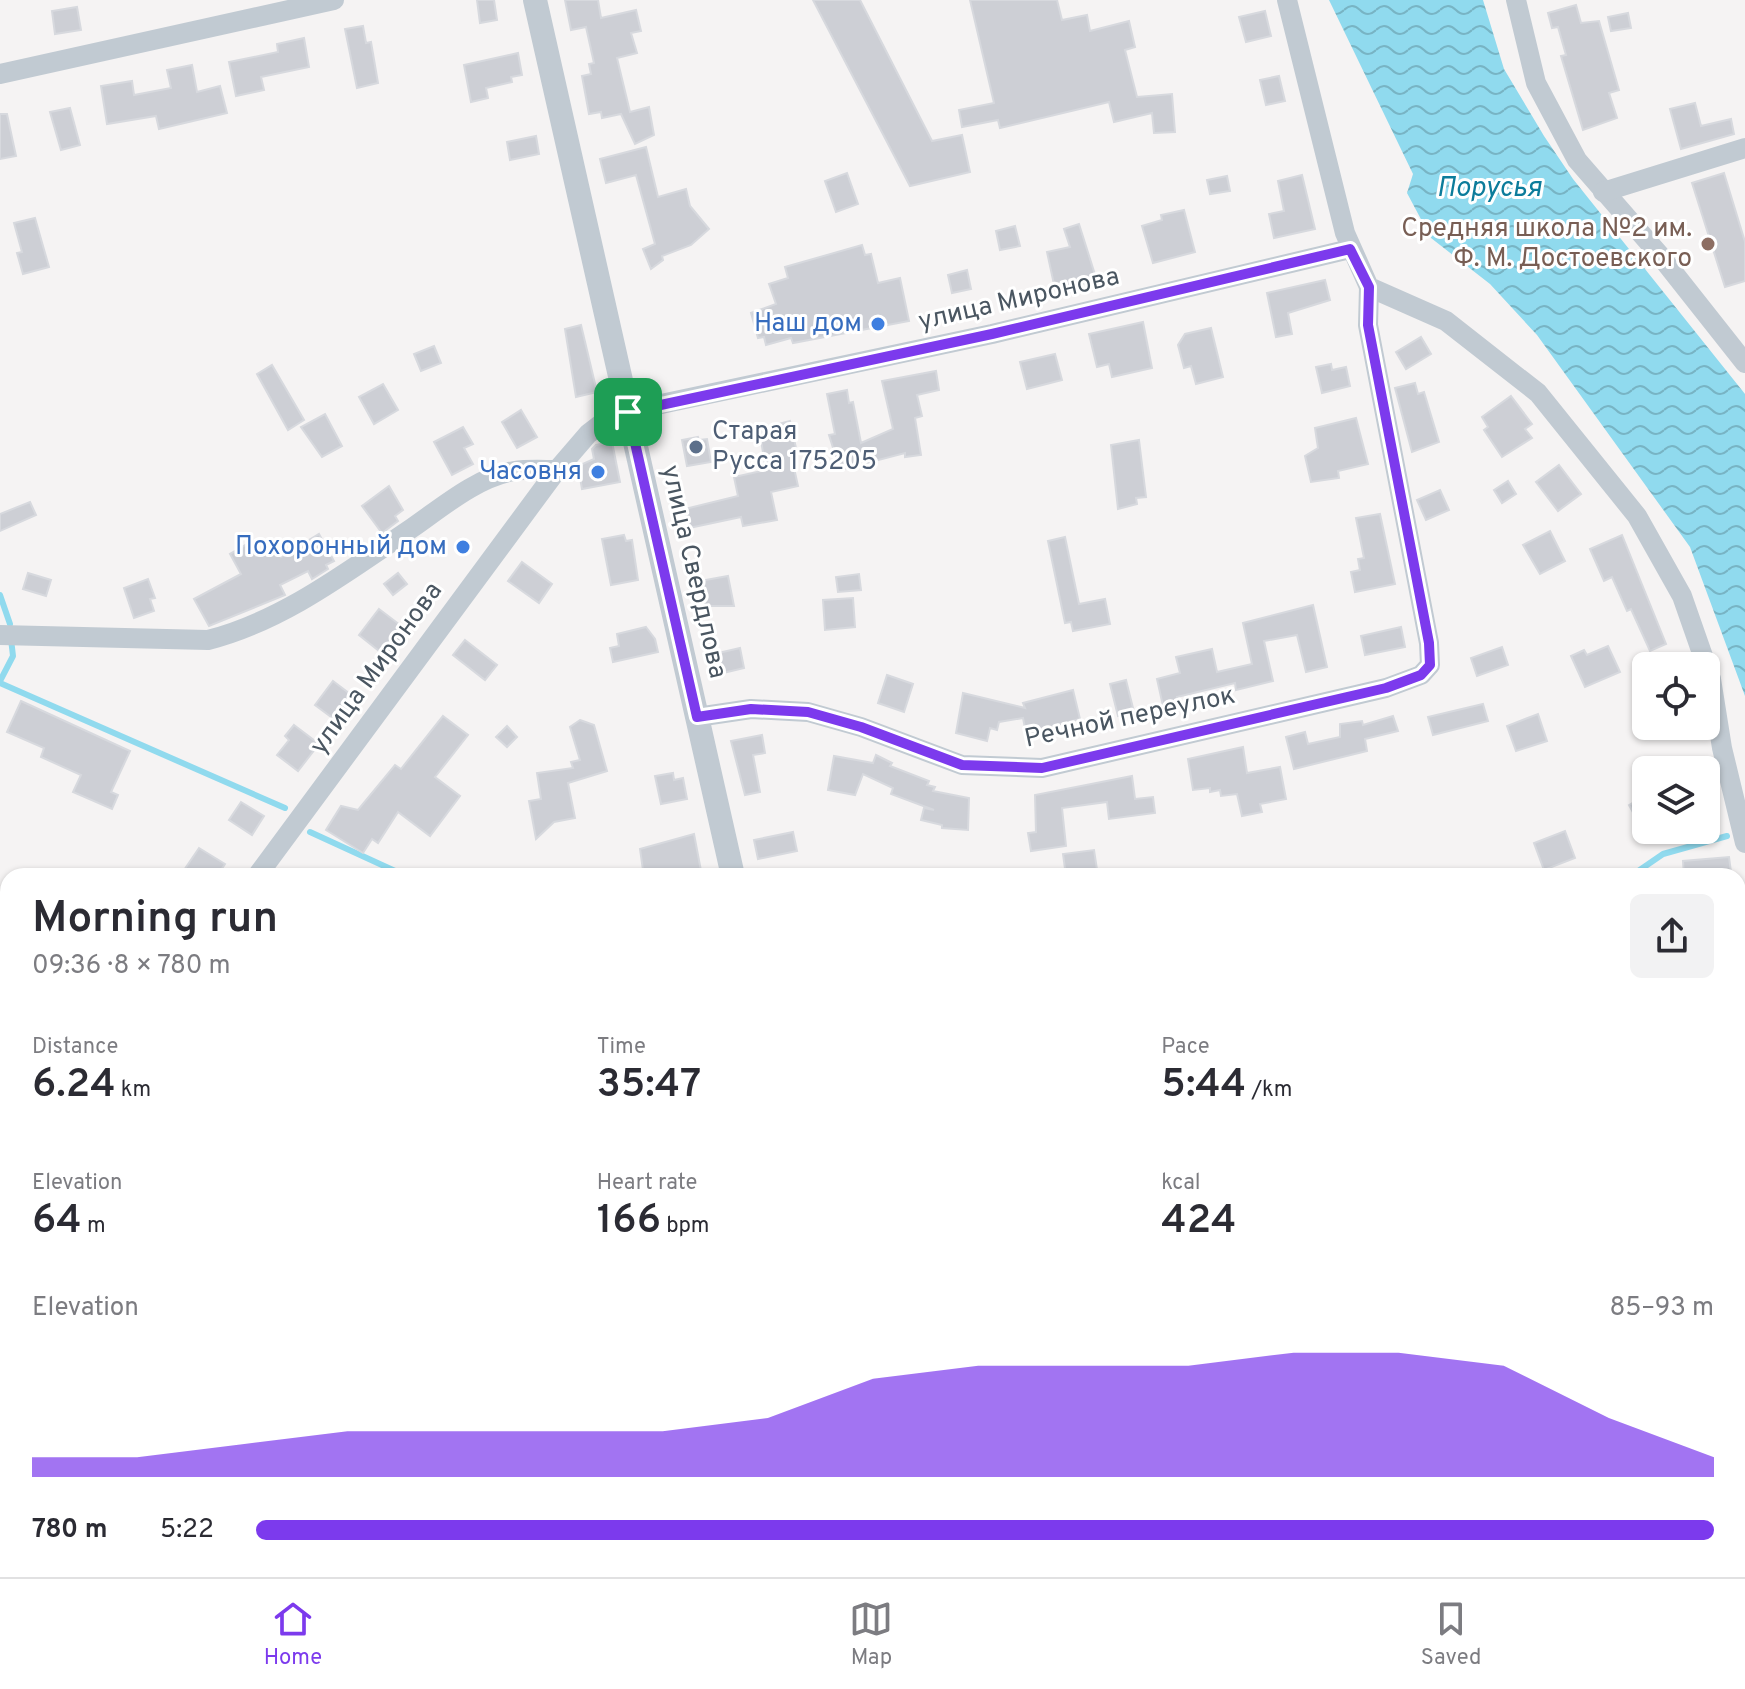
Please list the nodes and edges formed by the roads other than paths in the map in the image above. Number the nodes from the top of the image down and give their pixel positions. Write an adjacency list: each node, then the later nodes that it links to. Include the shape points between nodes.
1 (334, 0): 5 (street)
2 (535, 0): 11 (street, улица Свердлова)
3 (1287, 0): 8 (street)
4 (1516, 0): 7 (street, via 1536,83 1577,160)
5 (0, 74)
6 (1745, 148): 7 (street)
7 (1603, 192): 10 (street)
8 (1350, 249): 9 (street); 11 (street, улица Миронова, via 992,334)
9 (1369, 287): 14 (street, Речной переулок, via 1368,325 1429,643 1430,665 1421,675 1386,688 1042,768 962,765 808,712 751,709); 15 (street, via 1446,321 1538,393 1637,516 1682,596 1711,679)
10 (1745, 363)
11 (628, 412): 12 (street, улица Миронова, via 614,414 588,434); 14 (street, улица Свердлова)
12 (557, 470): 13 (street, via 512,471 485,483 336,580 231,634 208,640); 16 (street, улица Миронова)
13 (0, 635)
14 (697, 717): 17 (street, улица Свердлова)
15 (1745, 843)
16 (263, 868)
17 (731, 868)

